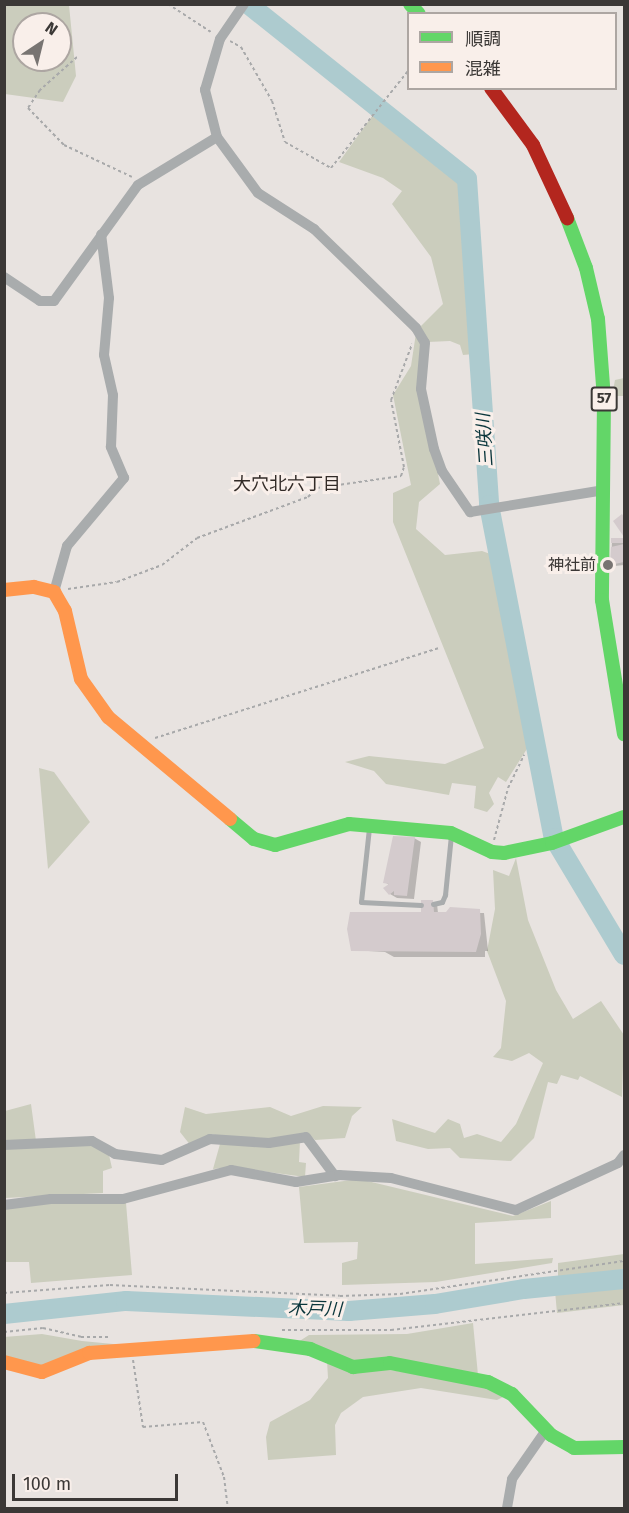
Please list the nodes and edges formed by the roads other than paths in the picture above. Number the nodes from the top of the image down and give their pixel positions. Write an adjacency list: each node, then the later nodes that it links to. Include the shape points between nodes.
1 (244, 4): 3 (street, via 222,36 205,90)
2 (492, 90): 6 (street, 57, via 545,166 586,268 600,337)
3 (217, 137): 4 (street, via 143,182); 6 (street, via 258,193 314,229 416,328 425,343 421,389 438,462 470,512)
4 (101, 234): 5 (street, via 54,301 39,301); 8 (street, via 109,298 104,355 113,395 111,447 124,478 67,546)
5 (4, 277)
6 (604, 490): 9 (street, 57, via 605,629)
7 (4, 590): 8 (street, via 34,587)
8 (54, 592): 11 (street, via 65,611 81,679 108,717 254,839 276,845 335,827)
9 (624, 734)
10 (624, 817): 12 (street, via 552,843 492,852)
11 (369, 826): 12 (street); 13 (lane, via 361,902)
12 (451, 833): 14 (lane, via 445,895 442,902)
13 (421, 904)
14 (434, 904)
15 (4, 1145): 17 (street, via 92,1141 115,1154 162,1160 210,1139 269,1143 306,1137)
16 (624, 1155): 17 (street, via 618,1163 516,1210 391,1178)
17 (335, 1176): 18 (street, via 296,1182 231,1170 123,1199 51,1199)
18 (4, 1205)
19 (4, 1362): 20 (street, via 42,1372 81,1355 238,1340 277,1343 310,1349 353,1366 390,1363 474,1378 512,1394)
20 (546, 1430): 21 (street, via 574,1448); 22 (street, via 512,1479)
21 (624, 1447)
22 (507, 1509)

